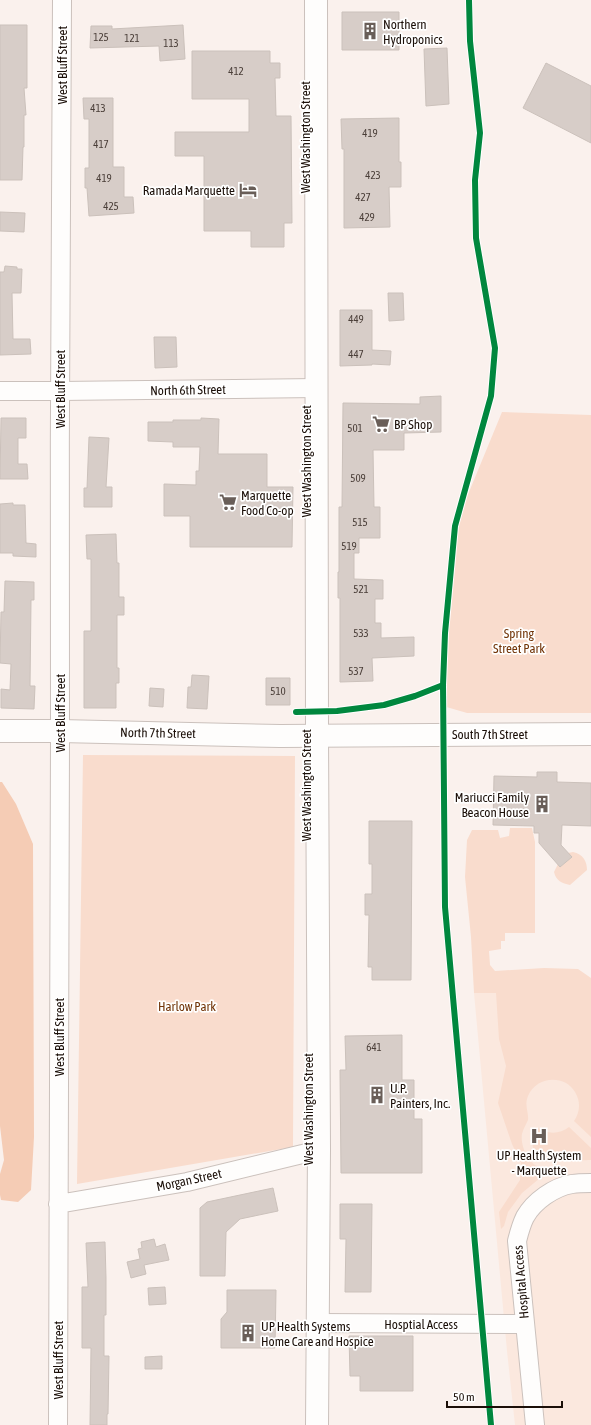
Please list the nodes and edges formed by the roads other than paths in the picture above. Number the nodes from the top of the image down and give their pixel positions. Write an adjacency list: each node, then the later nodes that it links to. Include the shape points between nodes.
1 (62, 0): 5 (street, West Bluff Street)
2 (316, 0): 3 (main road, West Washington Street)
3 (317, 388): 5 (street, North 6th Street); 9 (main road, West Washington Street)
4 (0, 391): 5 (street, North 6th Street)
5 (60, 391): 7 (street, West Bluff Street)
6 (0, 731): 7 (main road, North 7th Street)
7 (60, 731): 9 (main road, North 7th Street); 12 (street, West Bluff Street)
8 (591, 734): 9 (main road, South 7th Street)
9 (317, 736): 10 (main road, West Washington Street)
10 (320, 1150): 12 (street, Morgan Street, via 187,1182); 13 (main road, West Washington Street)
11 (591, 1182): 14 (street, Hospital Access, via 572,1184 551,1192 525,1217 517,1241)
12 (58, 1204): 15 (street, West Bluff Street)
13 (318, 1323): 14 (street, Hosptial Access); 16 (main road, West Washington Street)
14 (524, 1324): 17 (street, Hospital Access)
15 (58, 1425)
16 (317, 1425)
17 (535, 1425)

